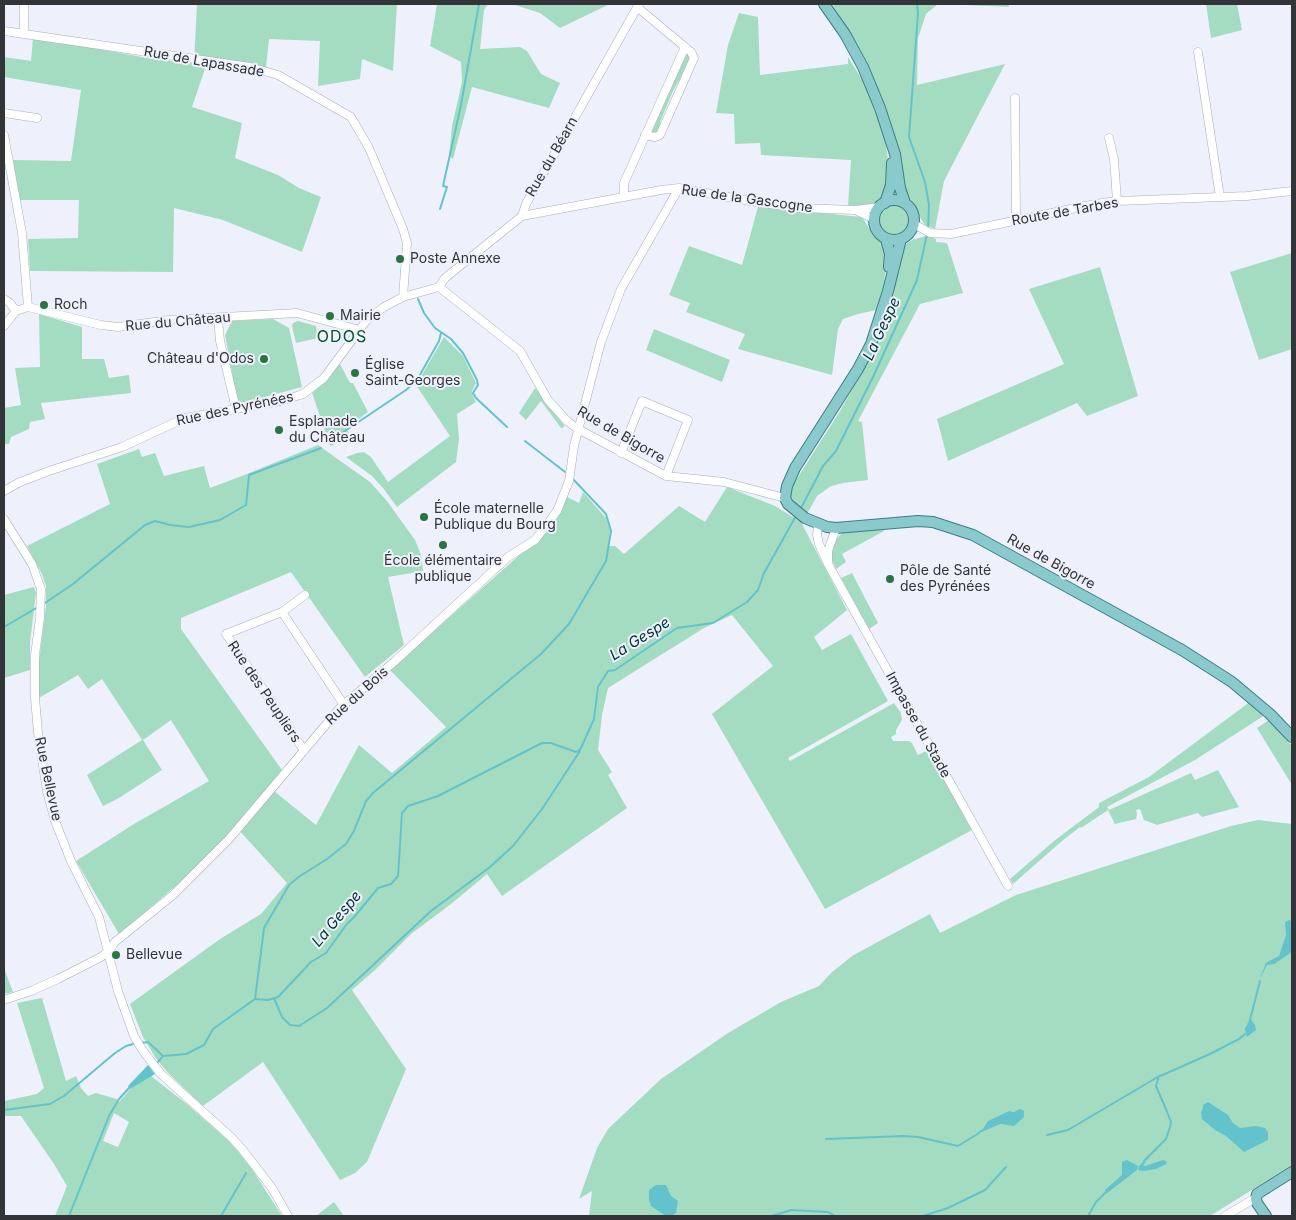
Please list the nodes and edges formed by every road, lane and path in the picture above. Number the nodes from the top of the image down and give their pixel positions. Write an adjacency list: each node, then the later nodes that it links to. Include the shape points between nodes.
1 (24, 4): 5 (street)
2 (824, 4): 11 (main road, via 863,66)
3 (638, 5): 6 (street); 23 (street, Rue du Béarn)
4 (4, 31): 5 (street, Rue de Lapassade)
5 (24, 33): 31 (street, Rue de Lapassade, via 250,67 278,75 351,117 369,148 403,229 407,243)
6 (685, 47): 13 (street); 13 (street, via 694,58 660,135)
7 (1198, 52): 18 (street)
8 (1016, 98): 25 (street)
9 (4, 113): 10 (street)
10 (36, 118)
11 (888, 130): 20 (main road); 21 (main road, via 891,185)
12 (4, 135): 33 (street, via 22,233)
13 (645, 135): 17 (street, via 624,183)
14 (1109, 138): 19 (street)
15 (679, 188): 17 (street, Rue de la Gascogne); 22 (street, Rue de la Gascogne, via 800,208); 39 (street, Rue du Bois, via 621,289 601,342)
16 (1292, 191): 18 (street, Route de Tarbes)
17 (624, 197): 23 (street, Rue de la Gascogne)
18 (1220, 197): 19 (street, Route de Tarbes)
19 (1117, 201): 25 (street, Route de Tarbes)
20 (905, 203): 21 (main road, via 892,200); 26 (main road)
21 (882, 205): 22 (street, Rue de la Gascogne); 24 (main road)
22 (855, 210): 24 (street, Rue de la Gascogne)
23 (522, 216): 29 (street, Rue du Béarn, via 445,278)
24 (874, 219): 27 (main road, via 878,232)
25 (1016, 220): 26 (street, Route de Tarbes, via 951,234 930,233)
26 (914, 224): 28 (main road, via 908,235)
27 (886, 239): 28 (main road); 30 (main road, via 890,254)
28 (901, 239): 30 (main road)
29 (439, 287): 31 (street, Rue des Pyrénées); 39 (street, Rue de Bigorre, via 520,351 548,400)
30 (888, 291): 43 (main road, via 871,344 795,468)
31 (403, 297): 37 (street, Rue des Pyrénées, via 384,307)
32 (4, 299): 34 (street)
33 (28, 307): 34 (street); 35 (street, Rue du Château, via 118,327)
34 (16, 311): 36 (street)
35 (218, 318): 37 (street, Rue du Château, via 298,314); 38 (street)
36 (4, 326)
37 (360, 330): 38 (street, Rue des Pyrénées, via 324,378 303,394)
38 (236, 408): 42 (street, Rue des Pyrénées, via 179,420 122,446 20,482)
39 (578, 429): 40 (street, Rue de Bigorre); 50 (street, Rue du Bois, via 566,489 557,511 535,540 508,557)
40 (621, 453): 41 (street, Rue de Bigorre); 41 (street, via 642,401 688,420)
41 (666, 476): 43 (street, Rue de Bigorre, via 724,482)
42 (4, 491)
43 (785, 498): 45 (main road, Rue de Bigorre, via 792,508)
44 (4, 519): 54 (street, Rue Bellevue, via 32,564 42,597 35,655 35,698 47,791 71,861 99,917)
45 (818, 525): 46 (main road, Rue de Bigorre); 47 (street, Impasse du Stade, via 819,544)
46 (836, 528): 47 (street, via 828,551); 51 (main road, Rue de Bigorre, via 918,521 933,522 973,535 1182,650 1232,682)
47 (828, 564): 53 (street, Impasse du Stade)
48 (305, 595): 49 (street, Rue des Peupliers)
49 (282, 612): 50 (street); 52 (street, Rue des Peupliers, via 226,634)
50 (344, 704): 52 (street, Rue du Bois)
51 (1290, 731)
52 (303, 749): 54 (street, Rue du Bois, via 229,839 173,895 115,942)
53 (1008, 886)
54 (108, 952): 55 (street, Rue du Bois, via 58,979); 58 (street, Rue Bellevue, via 134,1036 145,1054 161,1074 242,1149 272,1188)
55 (4, 1000)
56 (1292, 1172): 57 (main road, via 1261,1191)
57 (1256, 1199): 59 (street); 60 (main road)
58 (288, 1216)
59 (1225, 1216)
60 (1266, 1216)

